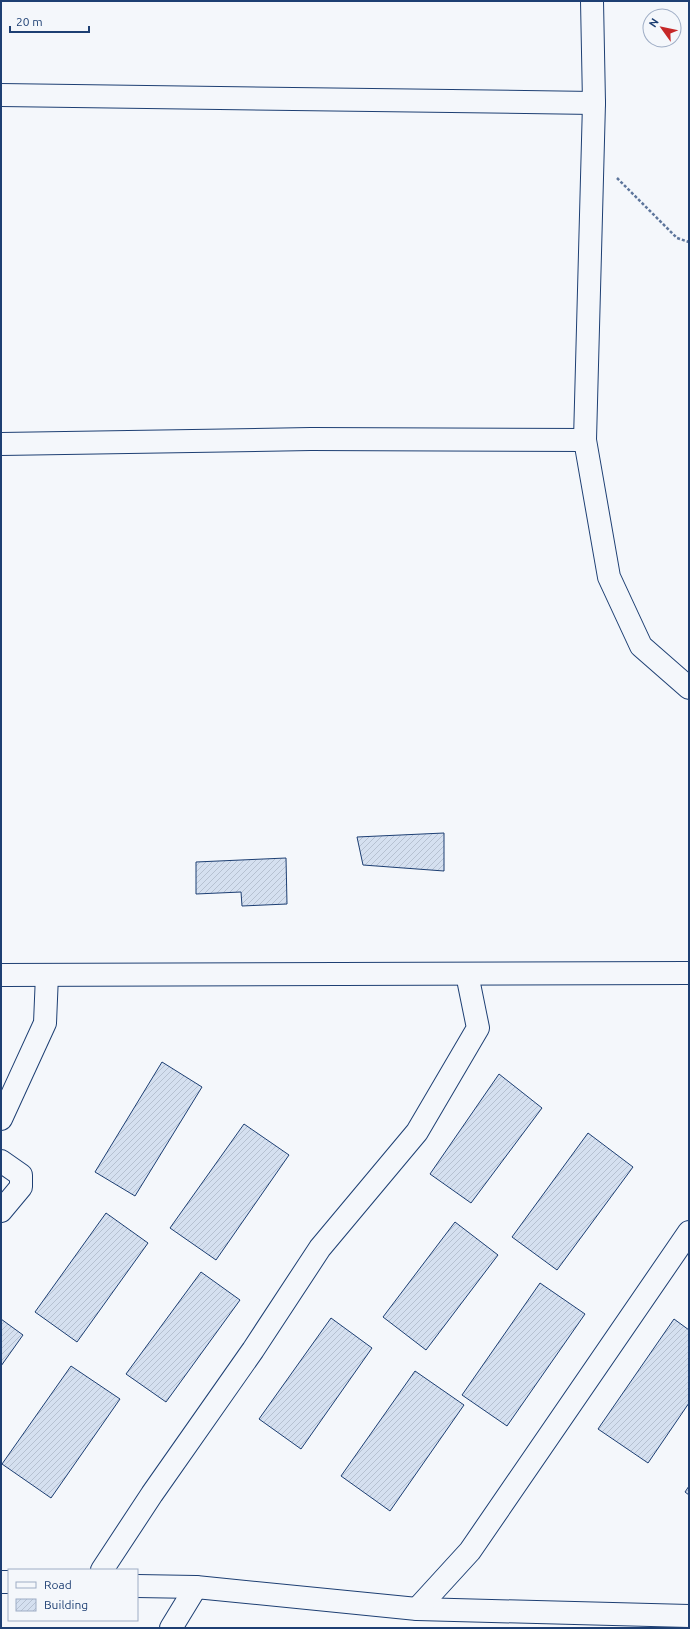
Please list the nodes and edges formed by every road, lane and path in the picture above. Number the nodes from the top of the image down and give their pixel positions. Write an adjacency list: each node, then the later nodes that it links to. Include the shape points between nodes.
1 (592, 1): 3 (street)
2 (1, 96): 3 (street)
3 (594, 103): 4 (street)
4 (593, 153): 5 (path, via 677,238); 6 (street)
5 (689, 242)
6 (585, 440): 7 (street, via 311,439); 8 (street, via 609,577 641,646)
7 (1, 444)
8 (689, 688)
9 (689, 973): 10 (street)
10 (467, 974): 12 (street); 17 (street, via 478,1028 417,1132 320,1248)
11 (1, 975): 12 (street)
12 (47, 975): 13 (street, via 45,1023)
13 (1, 1119)
14 (1, 1161): 15 (street, via 21,1175 21,1186)
15 (1, 1211)
16 (689, 1232): 20 (street, via 470,1551)
17 (103, 1569)
18 (138, 1586): 19 (street)
19 (196, 1587): 20 (street); 23 (street)
20 (417, 1609): 22 (street)
21 (689, 1616): 22 (street)
22 (514, 1620)
23 (171, 1628)

